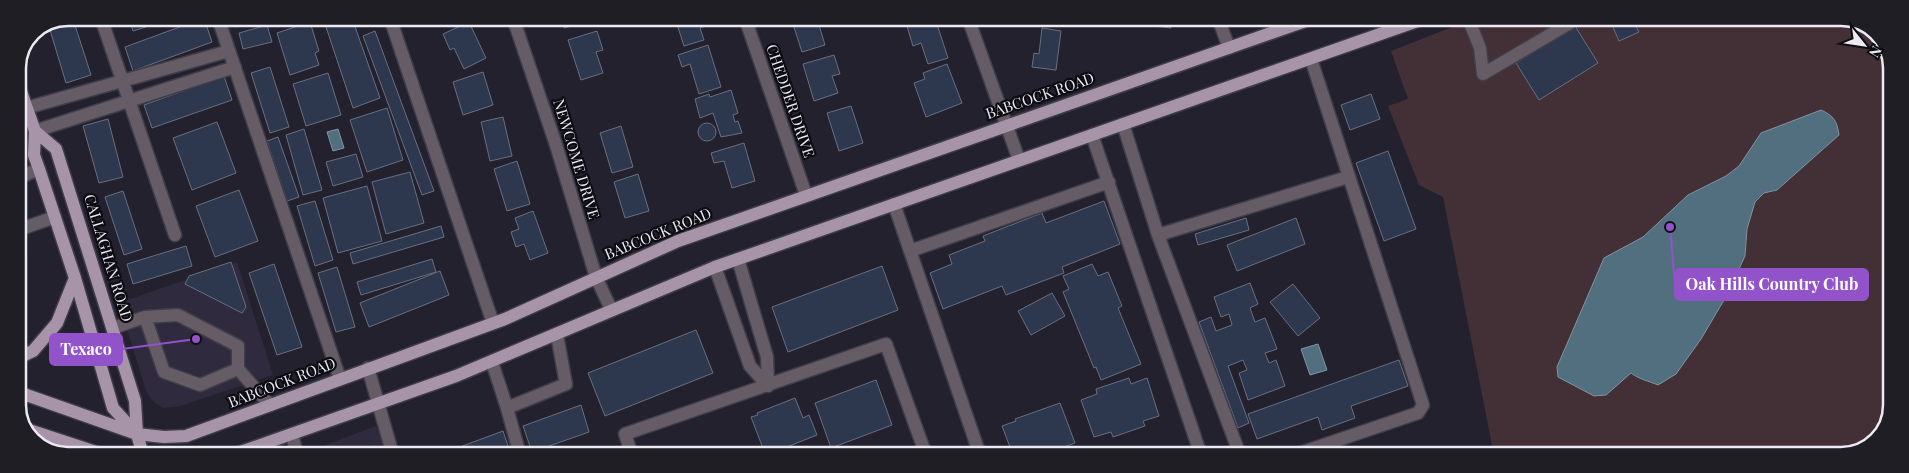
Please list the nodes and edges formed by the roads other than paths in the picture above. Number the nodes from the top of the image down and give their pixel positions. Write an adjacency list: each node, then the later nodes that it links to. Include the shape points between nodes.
1 (104, 26): 16 (street)
2 (221, 26): 13 (street)
3 (393, 26): 41 (street)
4 (516, 26): 37 (street, NEWCOME DRIVE)
5 (748, 26): 28 (street, CHEDDER DRIVE)
6 (971, 26): 20 (street)
7 (1221, 26): 12 (street)
8 (1291, 26): 12 (main road, BABCOCK ROAD)
9 (1404, 26): 14 (main road)
10 (1471, 26): 11 (street, via 1480,48 1482,74)
11 (1565, 26)
12 (1229, 48): 20 (main road, BABCOCK ROAD)
13 (230, 51): 15 (street); 16 (street)
14 (1311, 59): 19 (main road); 26 (street)
15 (235, 67): 17 (street); 48 (street)
16 (123, 81): 17 (street); 18 (street)
17 (130, 102): 21 (street); 32 (street)
18 (26, 108): 21 (main road, CALLAGHAN ROAD)
19 (1122, 124): 22 (main road); 33 (street)
20 (1006, 125): 23 (street); 28 (main road, BABCOCK ROAD)
21 (35, 131): 24 (main road, CALLAGHAN ROAD, via 34,155); 42 (main road, CALLAGHAN ROAD, via 56,149)
22 (1092, 135): 23 (main road); 27 (street)
23 (1019, 160): 29 (main road)
24 (39, 169): 25 (street); 30 (main road, CALLAGHAN ROAD)
25 (26, 175)
26 (1348, 177): 33 (street); 68 (street, via 1423,406 1418,414)
27 (1109, 182): 34 (street); 66 (street)
28 (806, 195): 37 (main road, BABCOCK ROAD, via 678,241)
29 (894, 204): 34 (street); 35 (main road)
30 (55, 217): 31 (street); 38 (main road, CALLAGHAN ROAD)
31 (26, 227)
32 (175, 234)
33 (1158, 235): 67 (street)
34 (910, 250): 65 (street)
35 (738, 259): 36 (main road); 49 (street, via 767,357)
36 (715, 267): 39 (main road); 49 (street, via 750,366)
37 (596, 277): 39 (street, NEWCOME DRIVE); 41 (main road, BABCOCK ROAD)
38 (75, 278): 44 (main road, via 56,323 33,351); 55 (main road, CALLAGHAN ROAD, via 113,408)
39 (611, 309): 43 (main road)
40 (145, 317): 42 (street); 47 (street, via 178,315 238,346); 47 (street, via 164,372 200,385)
41 (493, 323): 46 (main road, BABCOCK ROAD)
42 (113, 328): 55 (main road, CALLAGHAN ROAD, via 135,401)
43 (556, 335): 45 (main road); 53 (street, via 566,384)
44 (26, 354)
45 (492, 362): 51 (main road); 53 (street)
46 (368, 368): 48 (main road, BABCOCK ROAD); 51 (street)
47 (238, 369): 52 (street)
48 (340, 379): 52 (main road, BABCOCK ROAD)
49 (768, 386): 63 (street, via 625,434); 64 (street, via 886,344)
50 (26, 395): 55 (main road, BABCOCK ROAD)
51 (379, 403): 56 (main road); 61 (street)
52 (270, 405): 55 (main road, BABCOCK ROAD, via 186,436)
53 (507, 408): 62 (street)
54 (38, 433): 57 (main road)
55 (137, 434): 58 (main road, CALLAGHAN ROAD)
56 (292, 434): 59 (main road); 60 (street)
57 (81, 447)
58 (141, 447)
59 (255, 447)
60 (295, 447)
61 (391, 447)
62 (518, 447)
63 (629, 447)
64 (923, 447)
65 (977, 447)
66 (1198, 447)
67 (1237, 447)
68 (1318, 447)

